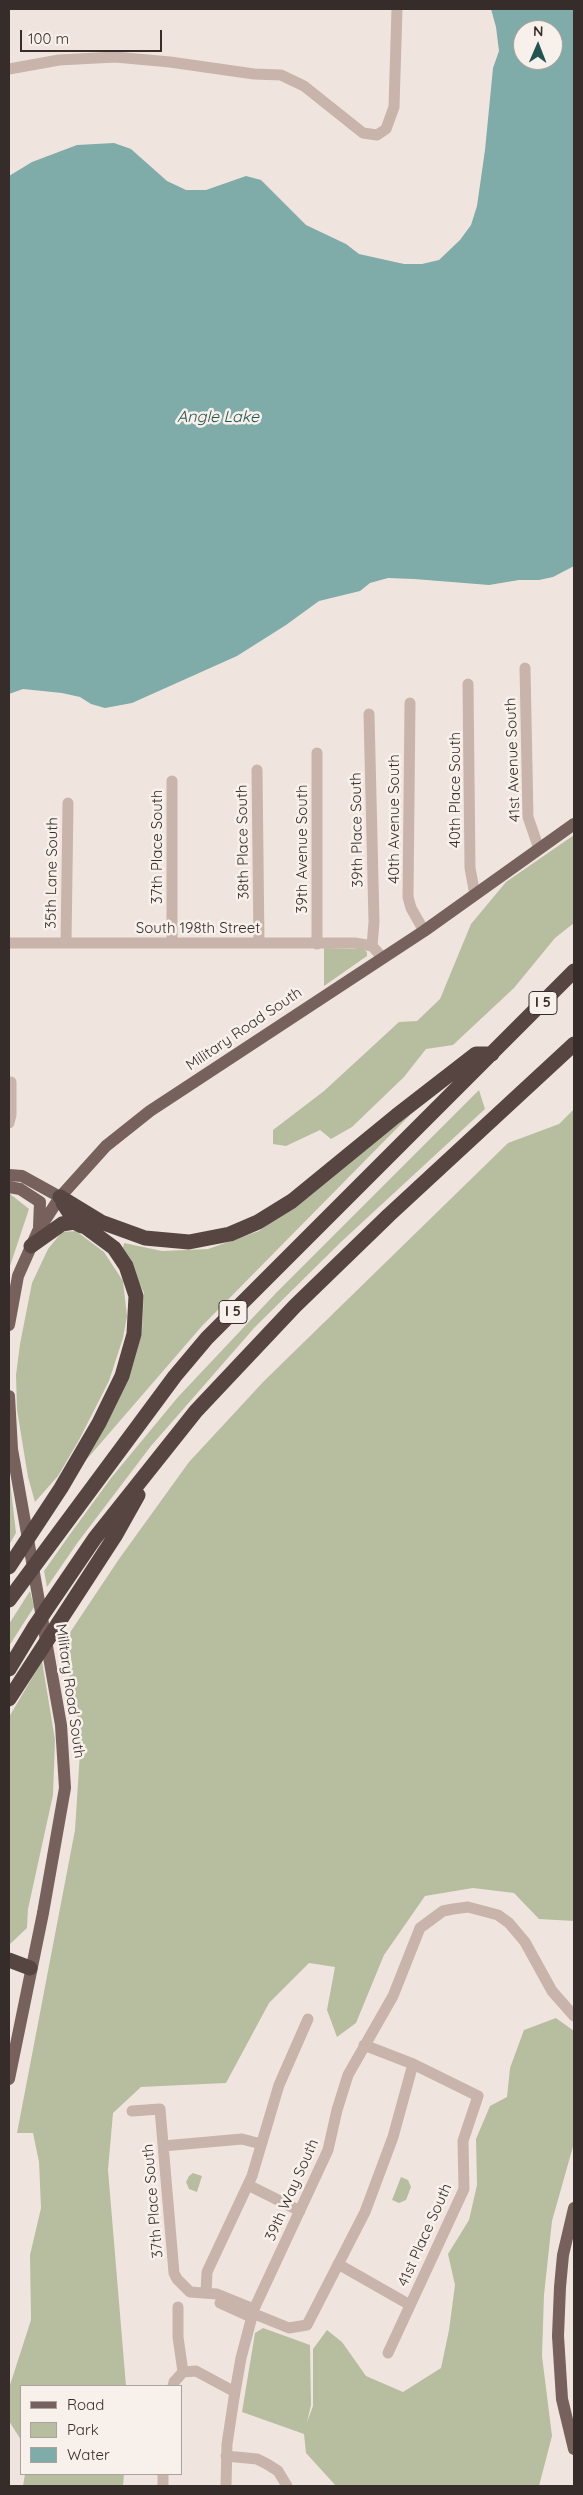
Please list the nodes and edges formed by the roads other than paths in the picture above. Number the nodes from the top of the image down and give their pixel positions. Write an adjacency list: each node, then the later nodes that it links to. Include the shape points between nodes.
1 (398, 9): 2 (street, via 394,107 389,125 383,132 370,136 304,86 281,75 115,58 59,60)
2 (9, 69)
3 (525, 668): 12 (street, 41st Avenue South, via 528,817)
4 (468, 684): 13 (street, 40th Place South, via 470,868)
5 (410, 703): 14 (street, 40th Avenue South, via 408,897)
6 (369, 714): 20 (street, 39th Place South)
7 (317, 753): 19 (street, 39th Avenue South)
8 (257, 770): 18 (street, 38th Place South)
9 (172, 781): 17 (street, 37th Place South)
10 (68, 803): 16 (street, 35th Lane South)
11 (574, 824): 12 (main road, Military Road South)
12 (539, 849): 13 (main road, Military Road South)
13 (475, 895): 14 (main road, Military Road South)
14 (424, 931): 21 (main road, Military Road South)
15 (9, 943): 16 (street, South 198th Street)
16 (66, 943): 17 (street, South 198th Street)
17 (172, 943): 18 (street, South 198th Street)
18 (259, 943): 19 (street, South 198th Street)
19 (317, 944): 20 (street, South 198th Street)
20 (372, 946): 21 (street)
21 (382, 957): 29 (main road, Military Road South, via 150,1111 106,1146)
22 (574, 972): 24 (highway, I 5)
23 (574, 1044): 35 (highway, I 5, via 295,1306 196,1410)
24 (492, 1054): 29 (highway, via 476,1054 292,1201 258,1222 230,1234 189,1242 145,1238 101,1222); 37 (highway, I 5, via 207,1338 175,1376)
25 (11, 1082): 26 (street)
26 (9, 1123)
27 (9, 1175): 29 (main road, via 22,1176)
28 (9, 1187): 31 (main road, via 20,1189 40,1202)
29 (60, 1198): 30 (highway, via 72,1217); 31 (main road, Military Road South)
30 (83, 1226): 32 (highway, via 74,1222 62,1224); 36 (highway, via 114,1248 130,1276 137,1307 132,1347 119,1384 99,1423)
31 (38, 1232): 32 (main road, Military Road South)
32 (31, 1246): 33 (main road, Military Road South, via 18,1276)
33 (9, 1325)
34 (9, 1396): 41 (main road, Military Road South, via 12,1449 63,1737 65,1788 44,1913)
35 (162, 1454): 38 (highway, I 5, via 95,1538); 39 (highway, via 115,1536)
36 (9, 1567)
37 (9, 1600)
38 (9, 1669)
39 (9, 1699)
40 (9, 1960): 41 (highway)
41 (30, 1968): 42 (highway); 47 (main road, Military Road South)
42 (9, 1970)
43 (574, 2016): 45 (street, 39th Way South, via 552,1991 525,1942 509,1923 498,1915 468,1907 443,1911 428,1920 416,1935 393,1996)
44 (308, 2019): 49 (street, via 279,2084)
45 (364, 2045): 46 (street); 53 (street, 39th Way South, via 342,2091 328,2150)
46 (413, 2064): 54 (street, via 393,2137 365,2212); 56 (street, 41st Place South, via 478,2096 463,2141 464,2188)
47 (9, 2079)
48 (132, 2111): 50 (street, 37th Place South, via 160,2110)
49 (262, 2144): 50 (street, via 242,2139); 51 (street)
50 (163, 2146): 55 (street, 37th Place South, via 174,2273 190,2292)
51 (248, 2185): 53 (street); 55 (street, via 207,2272)
52 (574, 2208): 63 (main road, via 565,2243 558,2311 562,2399)
53 (300, 2211): 58 (street, 39th Way South)
54 (338, 2264): 56 (street); 58 (street, 37th Place South, via 307,2326 289,2328)
55 (208, 2294): 58 (street, 37th Place South, via 217,2294)
56 (410, 2305): 59 (street, 41st Place South)
57 (178, 2307): 60 (street)
58 (252, 2313): 62 (street, 39th Way South)
59 (388, 2353)
60 (183, 2372): 61 (street); 62 (street, via 202,2372)
61 (173, 2385)
62 (235, 2392): 64 (street, 39th Way South)
63 (574, 2449)
64 (226, 2456): 65 (street, 39th Way South); 66 (street, via 257,2459 278,2471)
65 (226, 2486)
66 (287, 2486)

